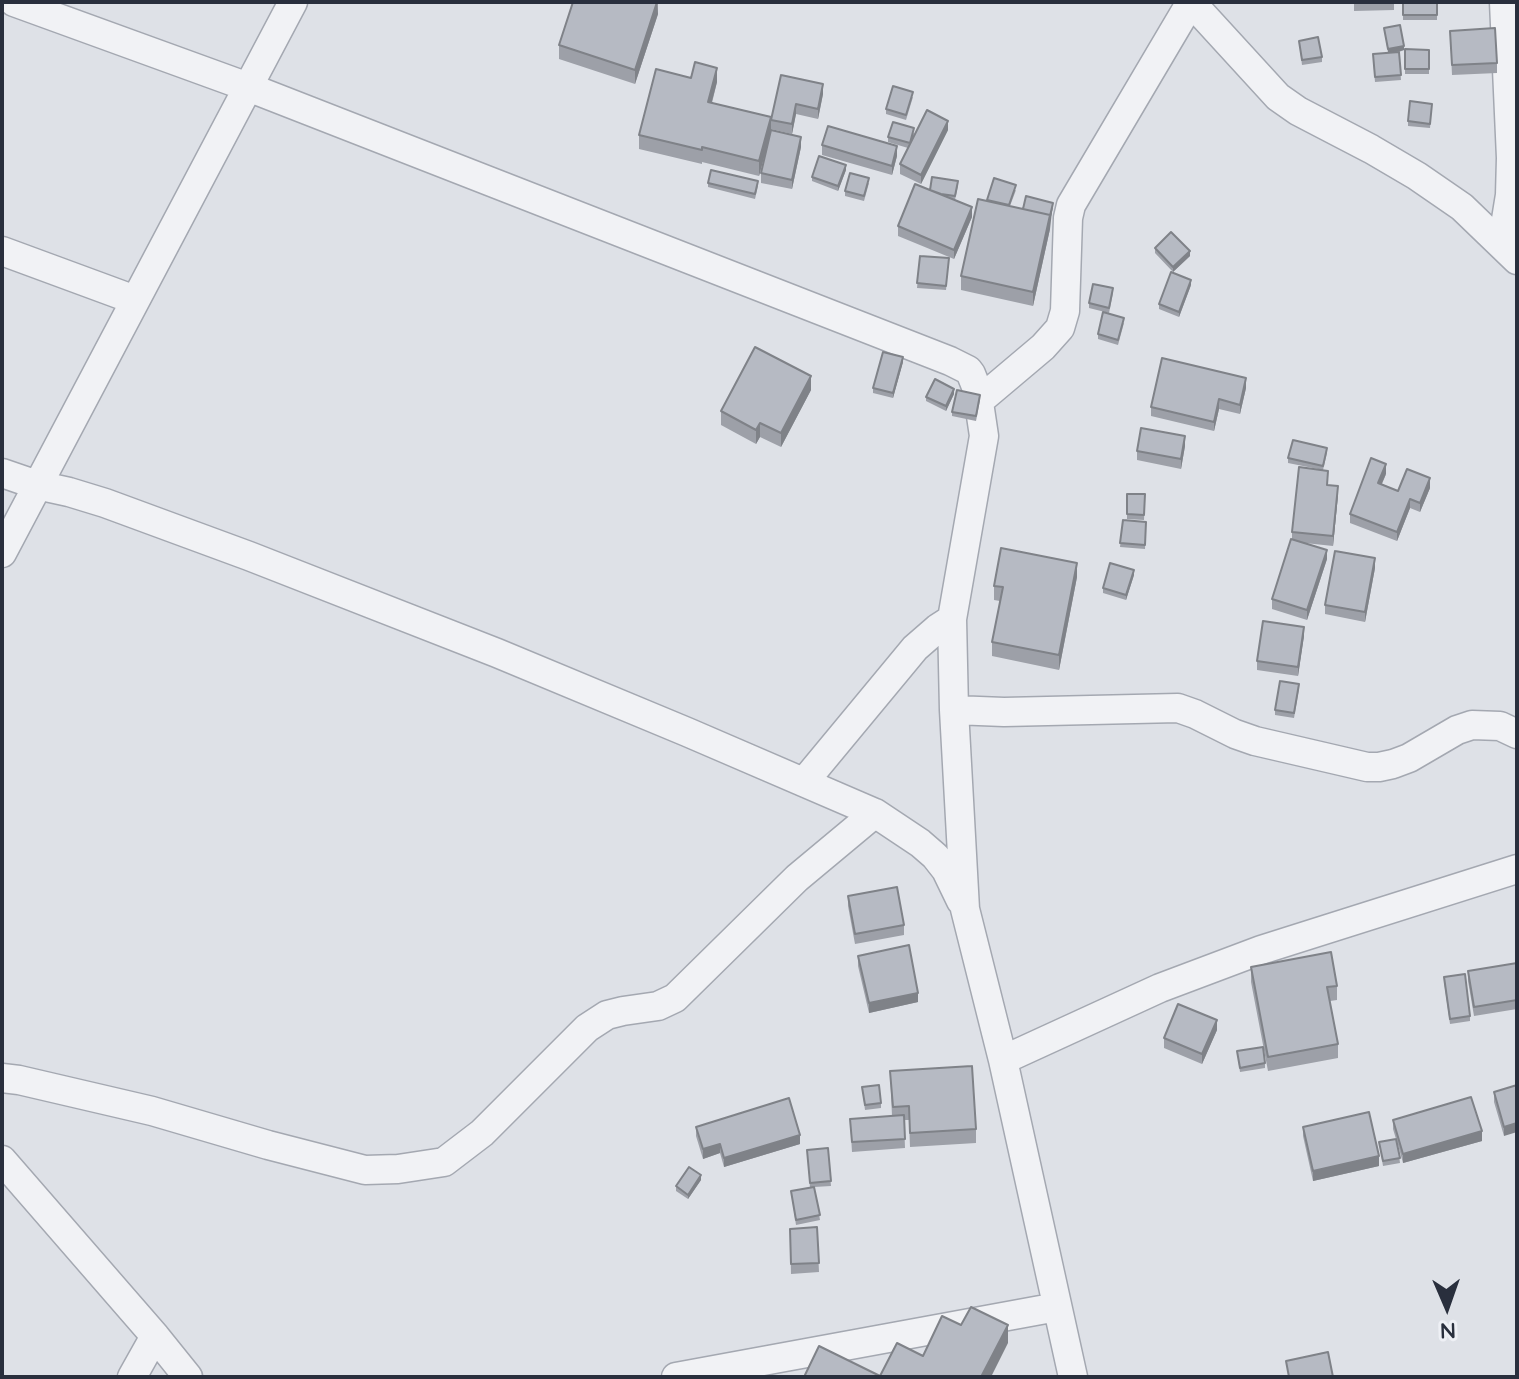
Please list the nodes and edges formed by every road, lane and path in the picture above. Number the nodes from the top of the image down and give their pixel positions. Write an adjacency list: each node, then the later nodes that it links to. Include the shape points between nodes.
1 (14, 2): 5 (street)
2 (293, 2): 5 (street)
3 (1191, 2): 7 (street, via 1278,97 1417,176 1462,207); 9 (street, via 1071,205 1060,328)
4 (1504, 2): 7 (street)
5 (248, 87): 8 (street); 9 (street, via 960,365 971,374)
6 (2, 251): 8 (street)
7 (1509, 252)
8 (135, 300): 11 (street)
9 (979, 401): 13 (street, via 984,436)
10 (2, 473): 11 (street)
11 (37, 485): 12 (street); 16 (street, via 105,503 277,566)
12 (2, 553)
13 (952, 619): 14 (street); 16 (street, via 915,648)
14 (954, 710): 15 (street, via 1178,708 1255,741 1367,767 1409,758 1472,725 1500,726); 19 (street)
15 (1517, 734)
16 (804, 782): 17 (street)
17 (875, 813): 19 (street, via 935,856); 21 (street, via 797,878 675,998 607,1015 587,1028 482,1133 444,1162 365,1170 152,1111)
18 (1517, 869): 20 (street, via 1261,950 1175,982)
19 (965, 909): 20 (street)
20 (1003, 1060): 23 (street)
21 (2, 1078)
22 (2, 1160): 24 (street)
23 (1057, 1307): 27 (street); 28 (street)
24 (155, 1336): 25 (street); 26 (street)
25 (132, 1377)
26 (188, 1377)
27 (676, 1377)
28 (1073, 1377)

